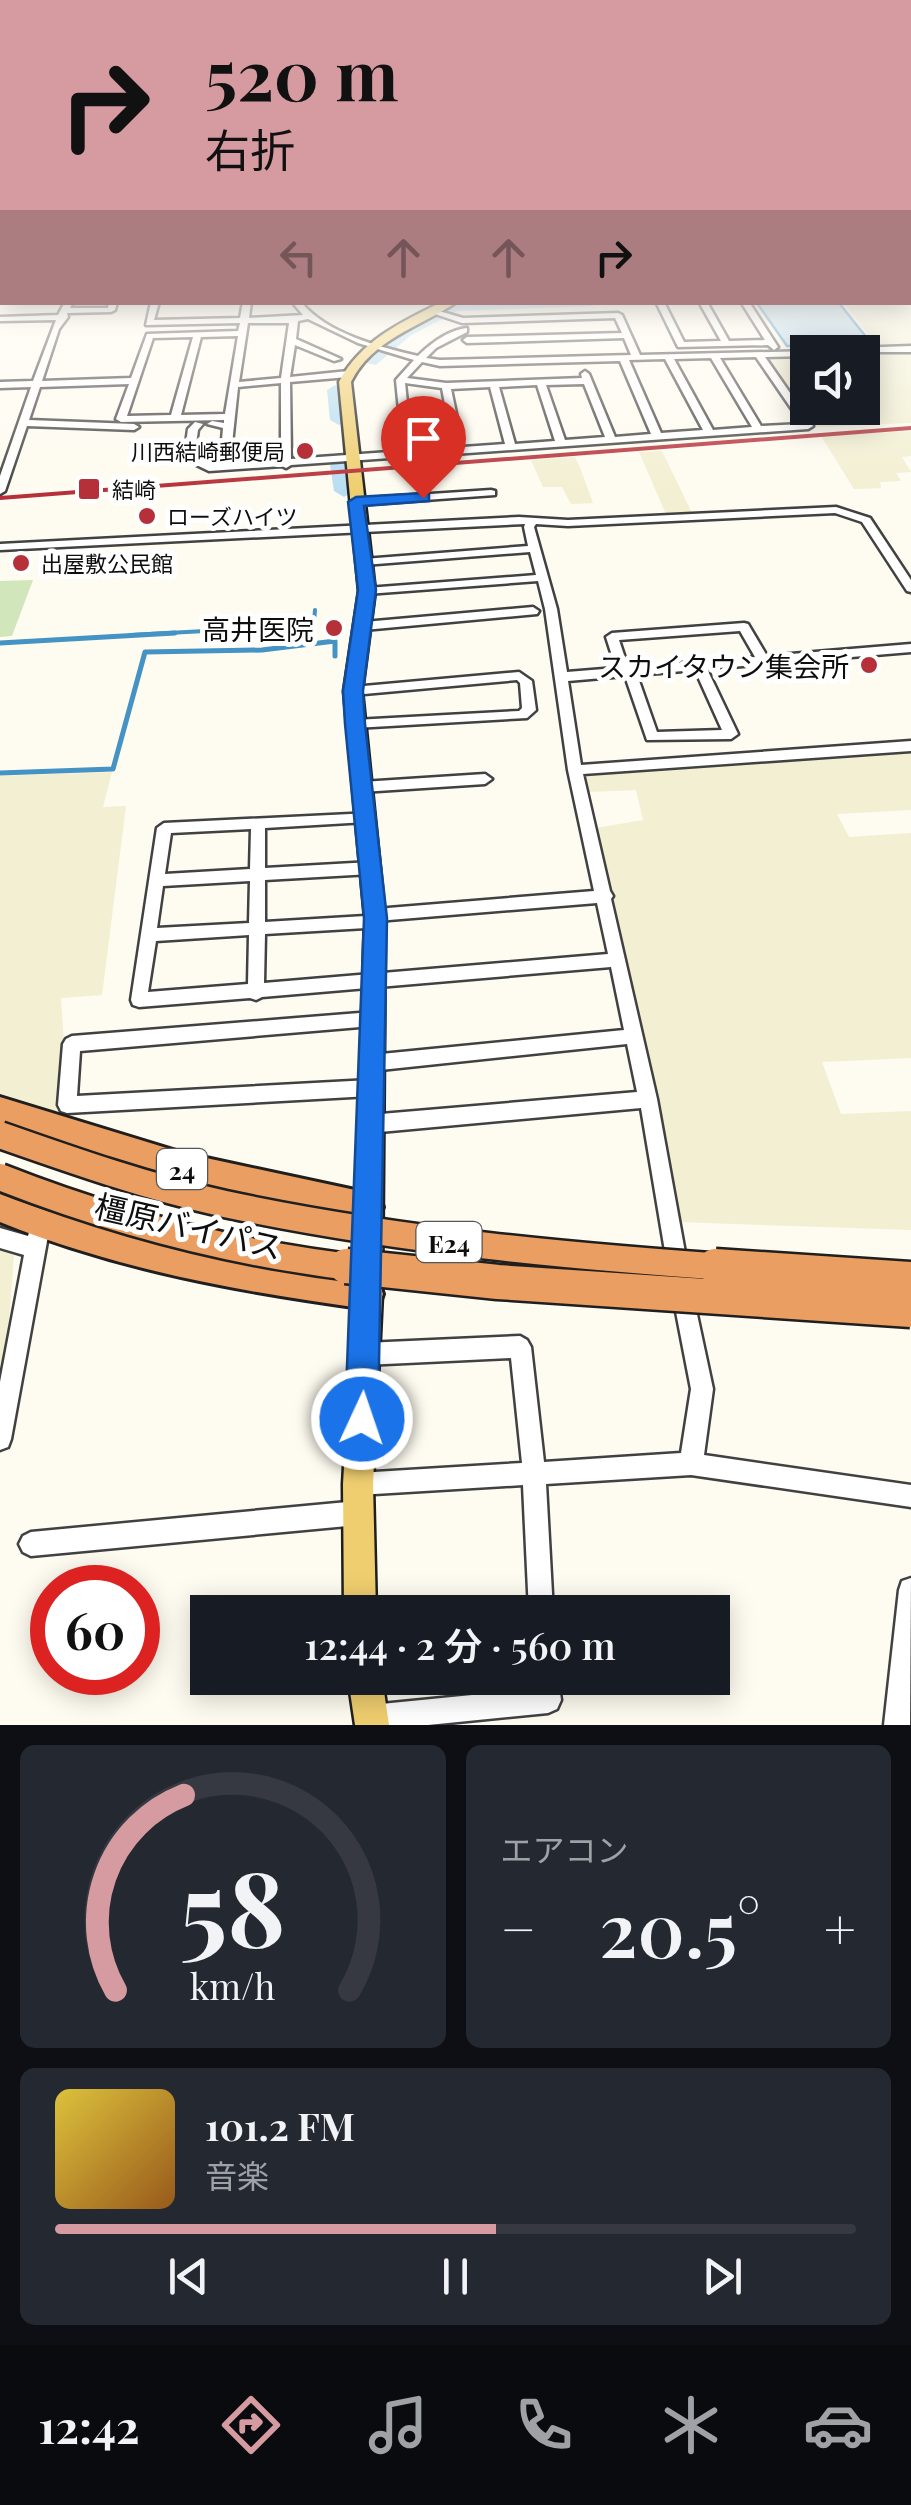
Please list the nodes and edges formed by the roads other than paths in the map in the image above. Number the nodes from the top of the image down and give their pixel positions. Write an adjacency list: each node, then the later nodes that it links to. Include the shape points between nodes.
1 (58, 330): 38 (street)
2 (292, 330): 14 (street)
3 (339, 330): 17 (street)
4 (402, 330): 17 (main road)
5 (465, 330): 28 (street); 31 (street)
6 (479, 330): 13 (street)
7 (625, 330): 13 (street)
8 (674, 330): 16 (street, via 681,345)
9 (719, 330): 16 (street)
10 (764, 330): 15 (street)
11 (243, 333): 12 (street); 40 (street)
12 (198, 334): 34 (street, via 150,336); 43 (street)
13 (628, 336): 24 (street)
14 (291, 340): 26 (street); 36 (street)
15 (771, 342): 16 (street); 20 (street)
16 (726, 343)
17 (377, 346): 28 (street); 32 (main road)
18 (907, 349): 19 (street); 30 (street)
19 (880, 350)
20 (779, 354): 21 (street); 22 (street)
21 (790, 354)
22 (760, 355): 23 (street); 47 (street, via 808,426)
23 (716, 356): 25 (street); 47 (street)
24 (637, 358): 25 (street); 27 (street)
25 (669, 358): 48 (street)
26 (337, 359)
27 (624, 359): 29 (street); 49 (street)
28 (416, 360): 31 (street); 33 (street)
29 (580, 360): 31 (street); 35 (street)
30 (911, 360)
31 (472, 363)
32 (348, 374): 36 (street); 55 (main road)
33 (400, 380): 41 (street); 54 (street)
34 (134, 381): 38 (street); 43 (street, via 121,419)
35 (587, 381): 37 (street); 50 (street)
36 (285, 382): 40 (street); 56 (street)
37 (542, 383): 42 (street); 51 (street)
38 (38, 384): 39 (street); 45 (street)
39 (0, 385)
40 (234, 385): 44 (street)
41 (446, 386): 42 (street); 53 (street)
42 (494, 386): 52 (street)
43 (175, 418): 44 (street)
44 (230, 421): 46 (street); 57 (street)
45 (26, 423): 46 (street); 58 (street)
46 (192, 426): 57 (street, via 189,460)
47 (758, 429): 48 (street)
48 (709, 432): 49 (street)
49 (657, 436): 50 (street)
50 (611, 440): 51 (street)
51 (561, 444): 52 (street)
52 (511, 448): 53 (street)
53 (460, 452): 54 (street)
54 (408, 456): 55 (street)
55 (354, 460): 56 (street); 60 (main road)
56 (286, 464): 57 (street)
57 (225, 466)
58 (0, 491)
59 (491, 493): 60 (street)
60 (356, 502): 62 (main road)
61 (532, 521): 62 (street); 67 (street, via 854,512); 75 (street)
62 (359, 530): 63 (street); 65 (main road)
63 (0, 546)
64 (529, 549): 65 (street)
65 (364, 562): 68 (main road)
66 (536, 578): 68 (street)
67 (911, 589)
68 (367, 590): 70 (main road)
69 (533, 612): 70 (street)
70 (364, 626): 76 (main road)
71 (911, 648): 72 (street)
72 (764, 661): 73 (street); 74 (street, via 744,627 612,637)
73 (700, 666): 74 (street); 74 (street, via 731,734 652,737)
74 (626, 672): 75 (street)
75 (561, 677): 79 (street)
76 (353, 691): 77 (main road); 77 (street, via 519,676 526,681 529,710)
77 (355, 724): 81 (main road)
78 (911, 746): 79 (street)
79 (575, 770): 87 (street)
80 (485, 779): 81 (street)
81 (362, 787): 82 (main road)
82 (366, 817): 83 (street); 84 (main road)
83 (258, 822): 85 (street); 86 (street, via 164,828)
84 (371, 868): 85 (street); 88 (main road)
85 (258, 874): 86 (street); 89 (street)
86 (156, 880): 90 (street)
87 (606, 896): 88 (street); 91 (street)
88 (376, 918): 89 (street); 92 (main road)
89 (256, 928): 90 (street); 93 (street)
90 (148, 935): 93 (street, via 139,1000)
91 (619, 960): 92 (street); 95 (street)
92 (373, 983): 93 (street); 94 (main road)
93 (256, 993)
94 (372, 1019): 96 (main road); 100 (street, via 72,1044)
95 (635, 1036): 96 (street); 98 (street)
96 (371, 1063): 97 (main road)
97 (370, 1088): 100 (street); 101 (main road)
98 (648, 1099): 101 (street); 113 (street, via 702,1389)
99 (0, 1110): 100 (highway, 橿原バイパス / 24)
100 (64, 1118): 104 (highway, 橿原バイパス / 24, via 150,1161)
101 (369, 1124): 104 (main road)
102 (0, 1135): 108 (highway, E24, bridge, via 110,1175 359,1232 650,1262)
103 (0, 1177): 110 (highway, E24, bridge, via 154,1230 363,1270)
104 (369, 1207): 109 (main road)
105 (0, 1208): 106 (highway, 橿原バイパス)
106 (37, 1236): 107 (street); 109 (highway, 橿原バイパス); 112 (street)
107 (0, 1238)
108 (911, 1279)
109 (368, 1294): 111 (main road)
110 (911, 1310)
111 (365, 1354): 114 (street, via 520,1347); 115 (main road)
112 (0, 1439)
113 (691, 1464): 114 (street); 116 (street)
114 (534, 1472): 115 (street); 121 (street)
115 (358, 1484): 117 (main road)
116 (911, 1496)
117 (358, 1514): 118 (street); 120 (main road)
118 (31, 1544)
119 (911, 1590): 125 (street)
120 (360, 1595)
121 (540, 1595)
122 (367, 1695): 124 (main road)
123 (548, 1695): 124 (street, via 548,1700)
124 (371, 1722)
125 (897, 1725)

